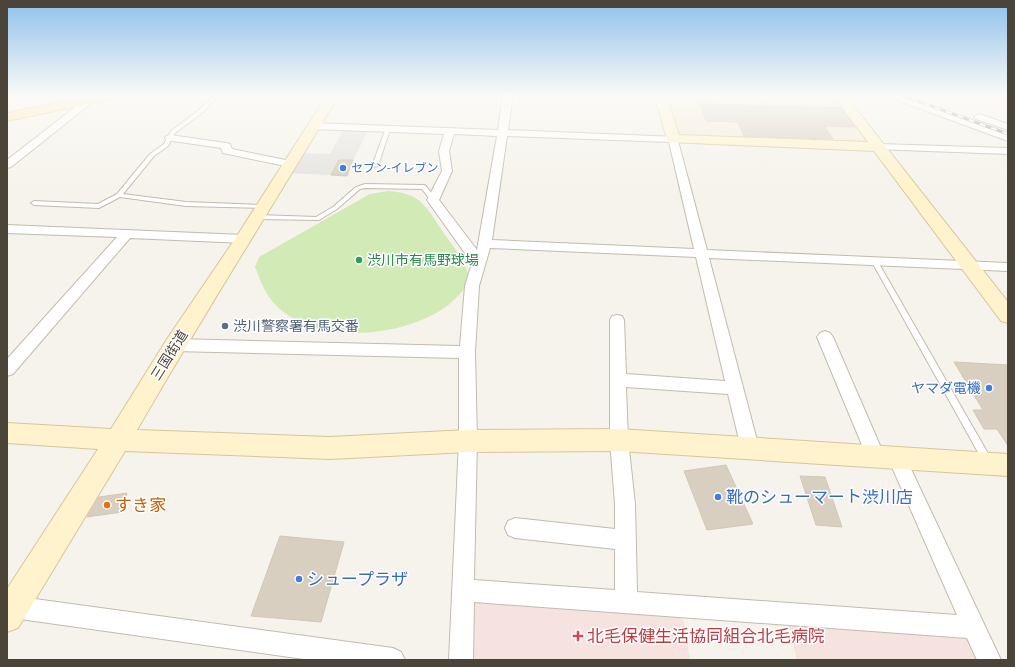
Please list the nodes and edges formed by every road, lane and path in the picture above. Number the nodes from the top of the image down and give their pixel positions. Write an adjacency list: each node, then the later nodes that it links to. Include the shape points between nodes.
1 (52, 126): 18 (street)
2 (181, 126): 12 (lane)
3 (313, 126): 17 (street, 三国街道)
4 (316, 126): 9 (street)
5 (502, 126): 11 (street)
6 (669, 126): 14 (street)
7 (863, 126): 15 (street)
8 (976, 126): 13 (street)
9 (388, 129): 10 (street); 19 (lane)
10 (450, 131): 11 (street); 21 (street, via 444,151 447,171)
11 (501, 133): 14 (street); 27 (street)
12 (170, 138): 17 (street, via 226,146 227,151); 20 (lane, via 166,145 152,155)
13 (1008, 138)
14 (673, 139): 15 (street); 28 (street)
15 (878, 146): 16 (street); 31 (street)
16 (1008, 151)
17 (290, 164): 23 (street, 三国街道)
18 (7, 165)
19 (375, 166)
20 (119, 195): 22 (lane, via 99,206); 23 (lane)
21 (433, 200): 23 (lane, via 424,187 365,186 358,188 335,208 317,219); 30 (street)
22 (34, 203)
23 (260, 212): 26 (street, 三国街道)
24 (7, 230): 25 (street)
25 (128, 233): 26 (street); 38 (street)
26 (244, 239): 36 (street, 三国街道)
27 (485, 244): 28 (street); 30 (street)
28 (701, 254): 29 (street); 40 (street)
29 (875, 262): 31 (street); 47 (lane)
30 (478, 263): 37 (street, via 472,286)
31 (970, 266): 32 (street); 33 (street)
32 (1008, 268)
33 (1008, 316)
34 (617, 320): 39 (street)
35 (825, 338): 46 (street)
36 (175, 345): 37 (street); 42 (street, 三国街道)
37 (467, 352): 44 (street)
38 (7, 370)
39 (618, 380): 40 (street); 43 (street)
40 (735, 388): 45 (street)
41 (7, 433): 42 (street)
42 (118, 440): 44 (street, via 330,448); 52 (street, 三国街道)
43 (619, 440): 44 (street); 45 (street); 49 (street, via 625,504)
44 (468, 441): 50 (street)
45 (750, 448): 46 (street)
46 (887, 458): 47 (street); 53 (street)
47 (999, 465)
48 (515, 528): 49 (street)
49 (625, 540): 51 (street)
50 (463, 590): 51 (street); 55 (street)
51 (626, 602): 53 (street)
52 (10, 612): 54 (street)
53 (974, 627): 56 (street)
54 (393, 660)
55 (461, 660)
56 (989, 660)

